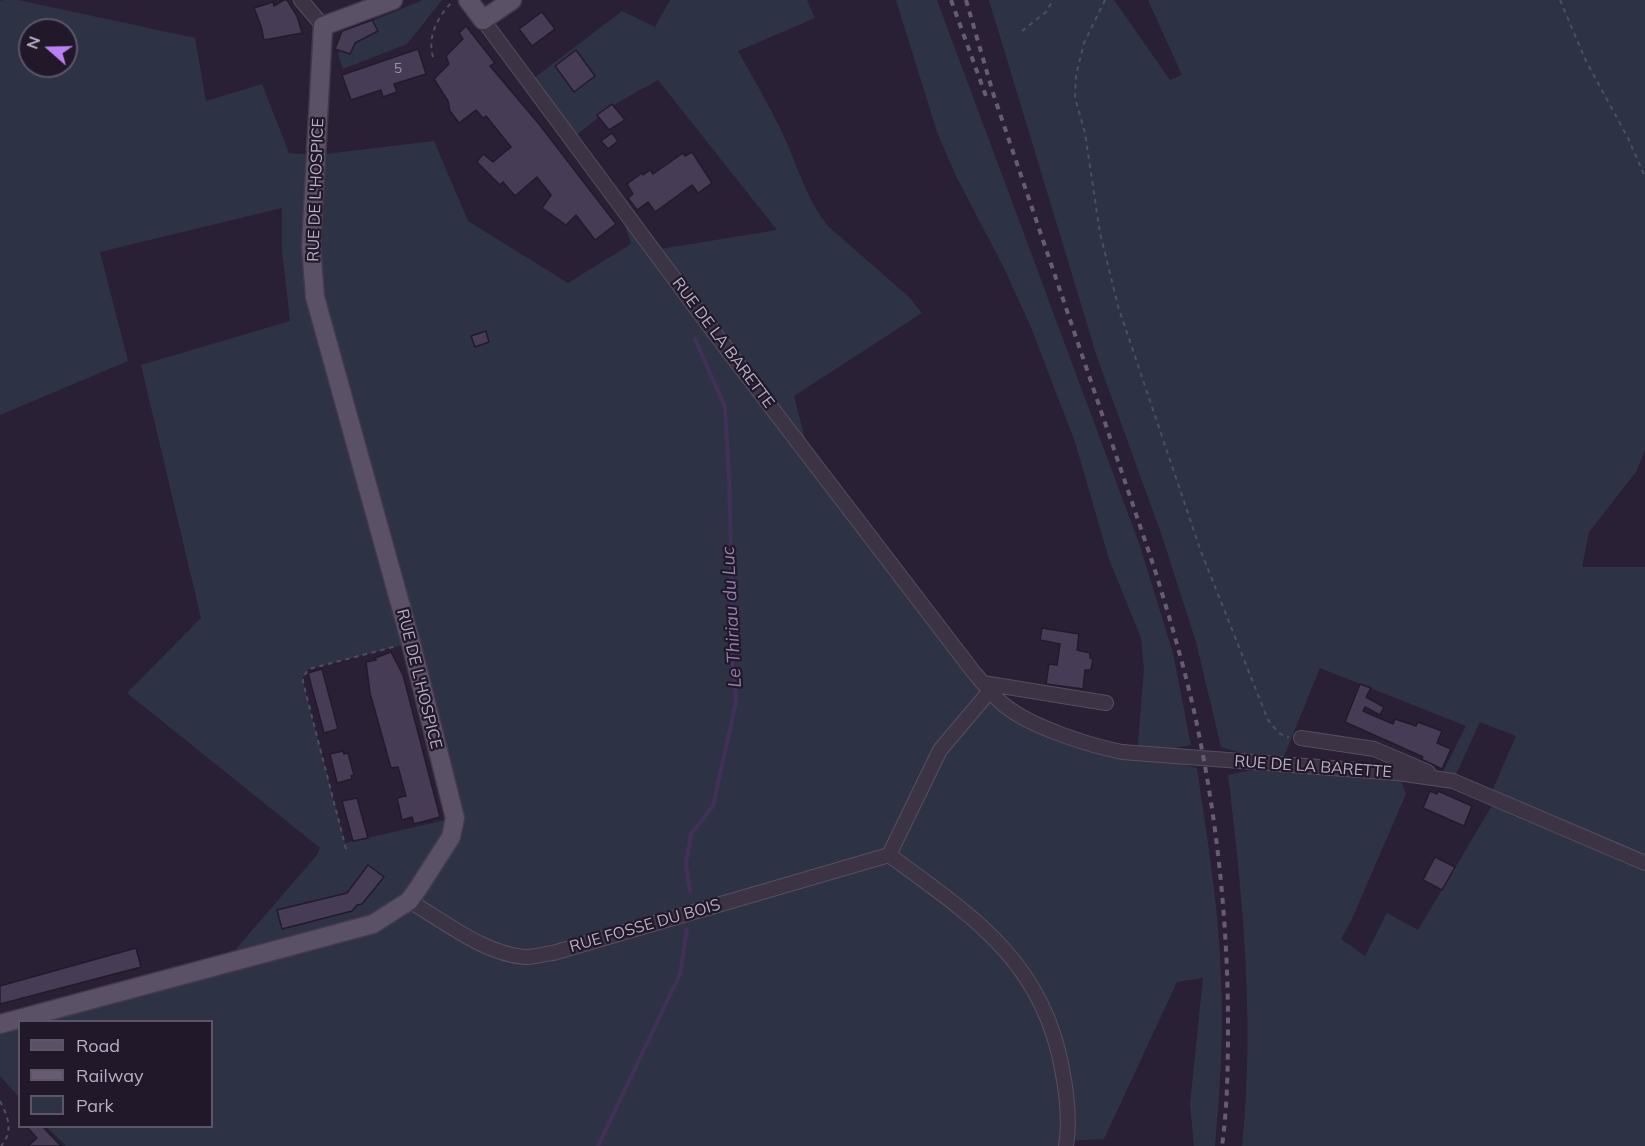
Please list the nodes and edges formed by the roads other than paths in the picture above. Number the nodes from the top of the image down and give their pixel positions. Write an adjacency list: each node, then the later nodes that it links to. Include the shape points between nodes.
1 (302, 0): 6 (street)
2 (393, 0): 6 (main road)
3 (468, 0): 5 (main road, RUE DE LA BARETTE)
4 (512, 0): 5 (main road)
5 (483, 20): 7 (street, RUE DE LA BARETTE, via 706,322)
6 (323, 26): 13 (main road, RUE DE L'HOSPICE, via 311,246 315,297 455,818 451,837)
7 (986, 687): 8 (street); 10 (street, RUE DE LA BARETTE, via 1007,707 1055,731 1122,752); 11 (street, via 940,750)
8 (1106, 703)
9 (1301, 738): 10 (street, via 1374,749)
10 (1440, 778): 12 (street, RUE DE LA BARETTE)
11 (889, 855): 13 (street, RUE FOSSE DU BOIS, via 553,953 527,957 504,954 486,946); 15 (street, via 995,938 1030,983 1052,1025 1061,1061 1066,1090)
12 (1645, 863)
13 (409, 901): 14 (main road, RUE DE L'HOSPICE, via 373,924)
14 (0, 1024)
15 (1066, 1146)

